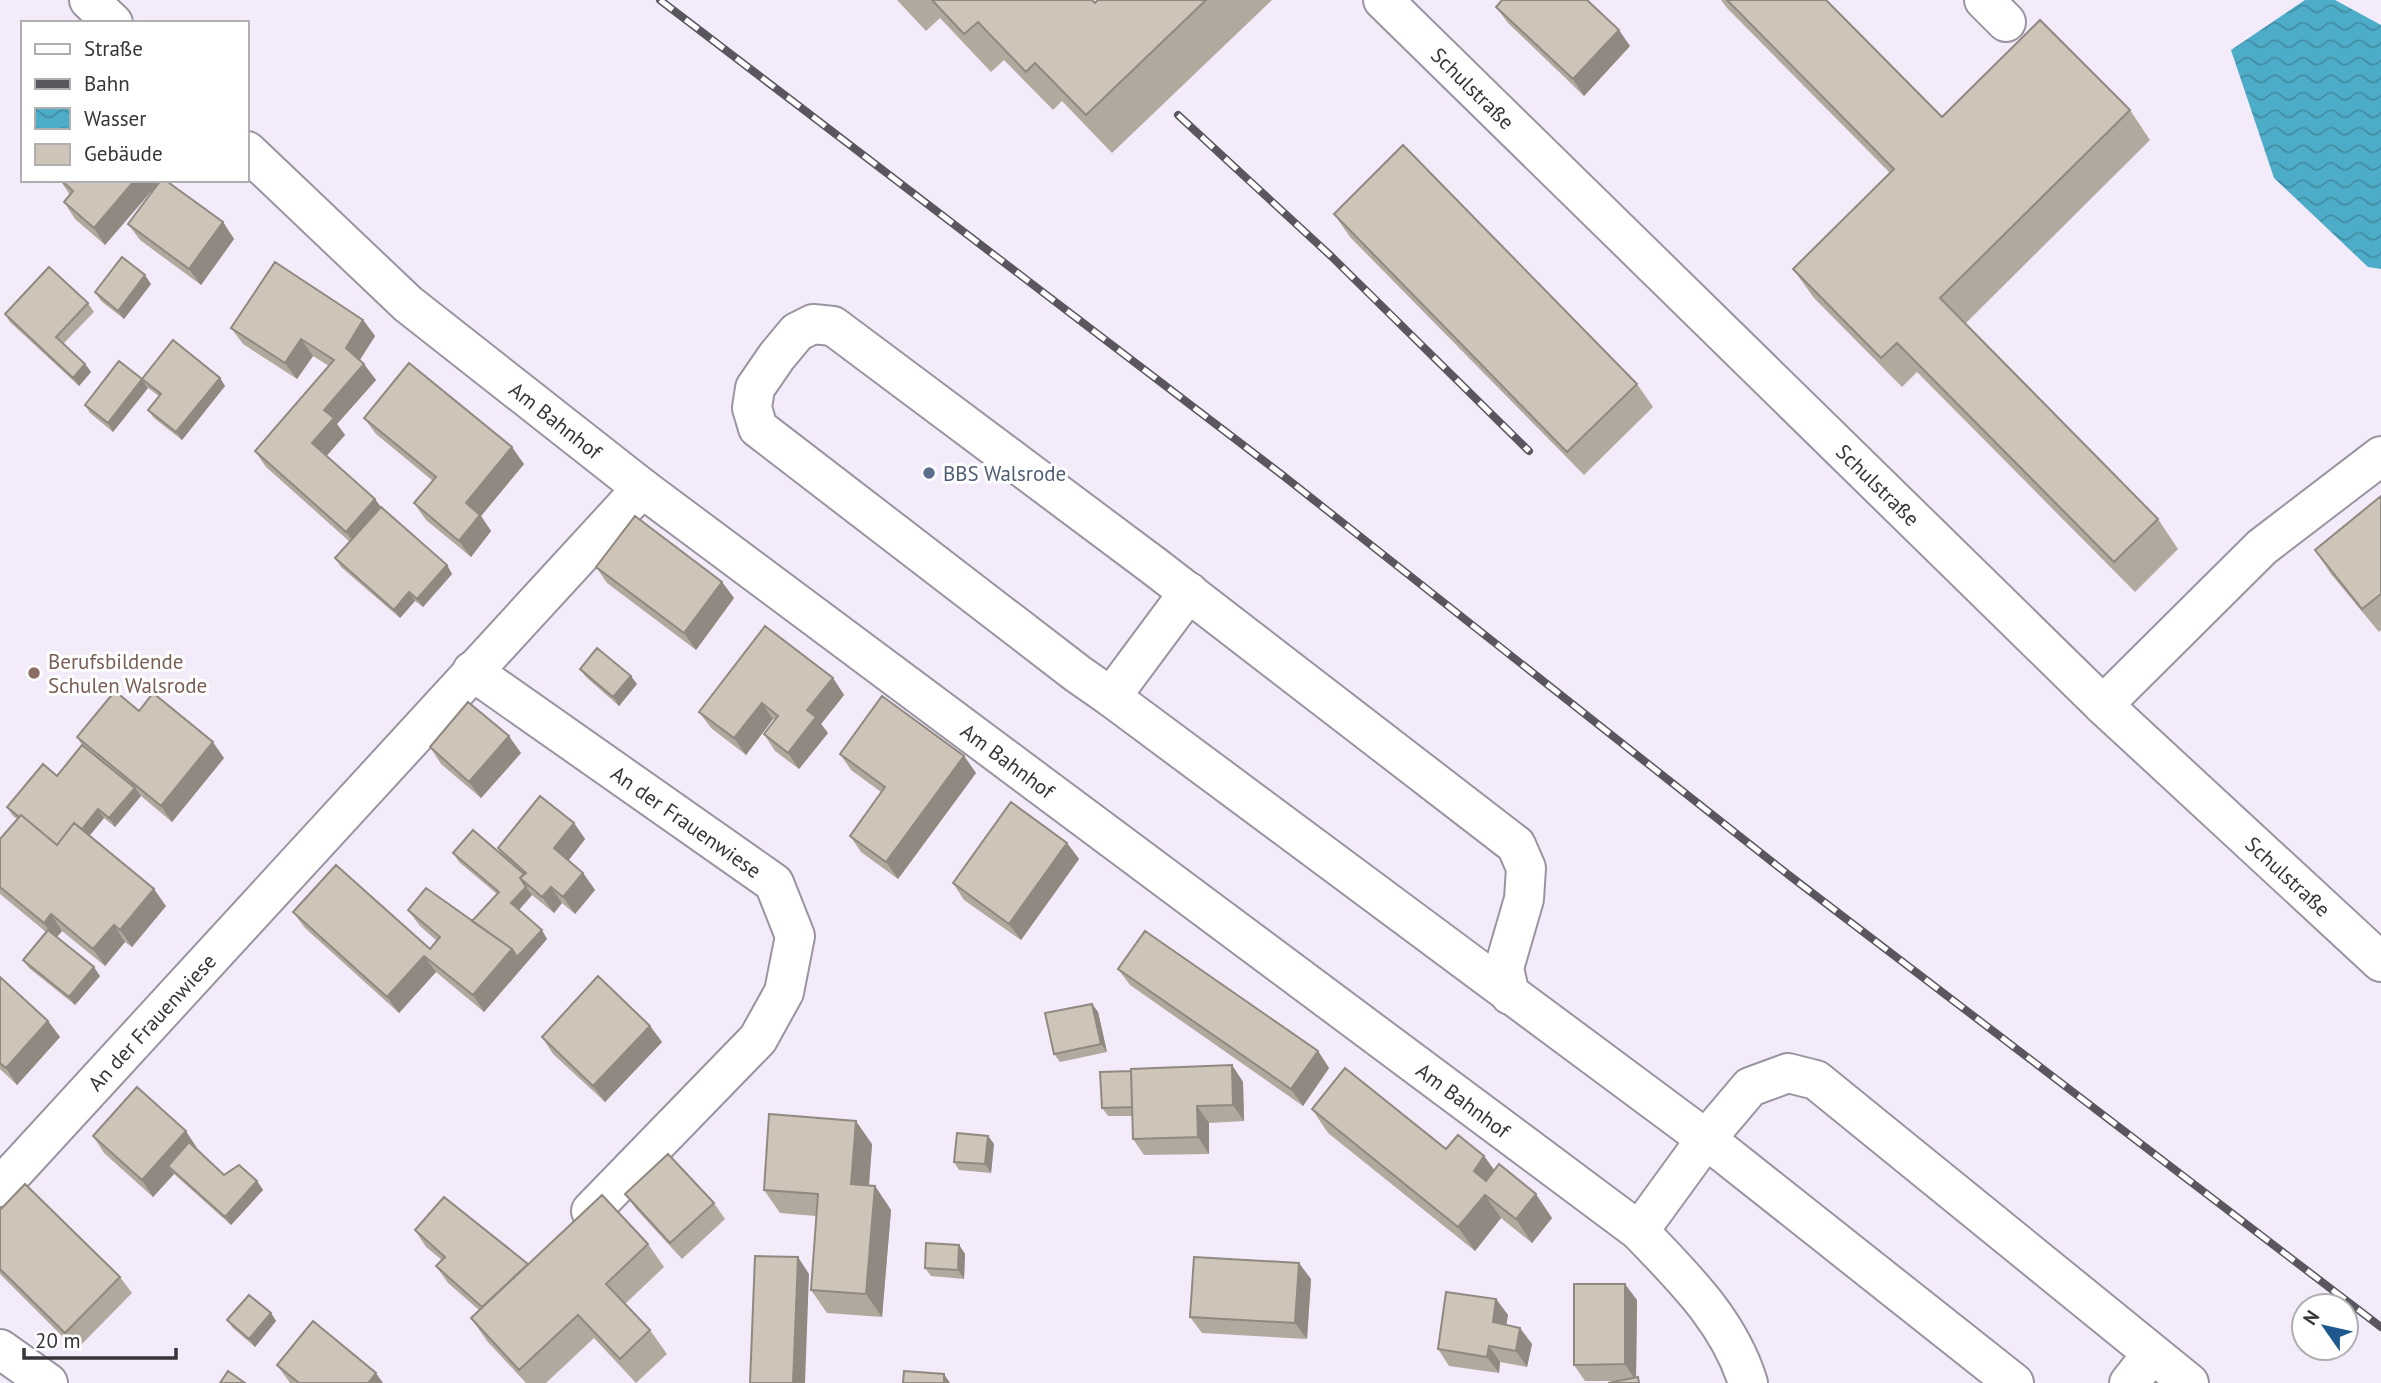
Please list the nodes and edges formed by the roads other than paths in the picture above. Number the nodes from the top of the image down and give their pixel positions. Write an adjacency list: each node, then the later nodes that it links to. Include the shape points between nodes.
1 (89, 0): 3 (street)
2 (1383, 0): 10 (street, Schulstraße)
3 (111, 21)
4 (248, 152): 6 (street, Am Bahnhof, via 408,304)
5 (2381, 456): 10 (street, via 2262,547)
6 (642, 488): 8 (street, An der Frauenwiese); 16 (street, Am Bahnhof)
7 (1189, 592): 9 (street); 9 (street, via 833,326 813,324 797,332 777,356 755,388 752,408 758,428); 12 (street, via 1516,845 1526,868 1524,899 1504,968)
8 (472, 671): 14 (street, An der Frauenwiese); 15 (street, An der Frauenwiese, via 774,883 795,936 784,992 758,1039)
9 (1111, 697): 12 (street)
10 (2104, 705): 11 (street, Schulstraße)
11 (2381, 962)
12 (1510, 995): 13 (street)
13 (1706, 1139): 16 (street); 18 (street, via 1750,1087 1788,1073 1816,1080); 21 (street)
14 (0, 1186)
15 (591, 1211)
16 (1639, 1231): 20 (street, Am Bahnhof, via 1721,1325)
17 (0, 1349): 19 (street)
18 (2141, 1369): 22 (street)
19 (48, 1383)
20 (1748, 1383)
21 (2014, 1383)
22 (2189, 1383)

